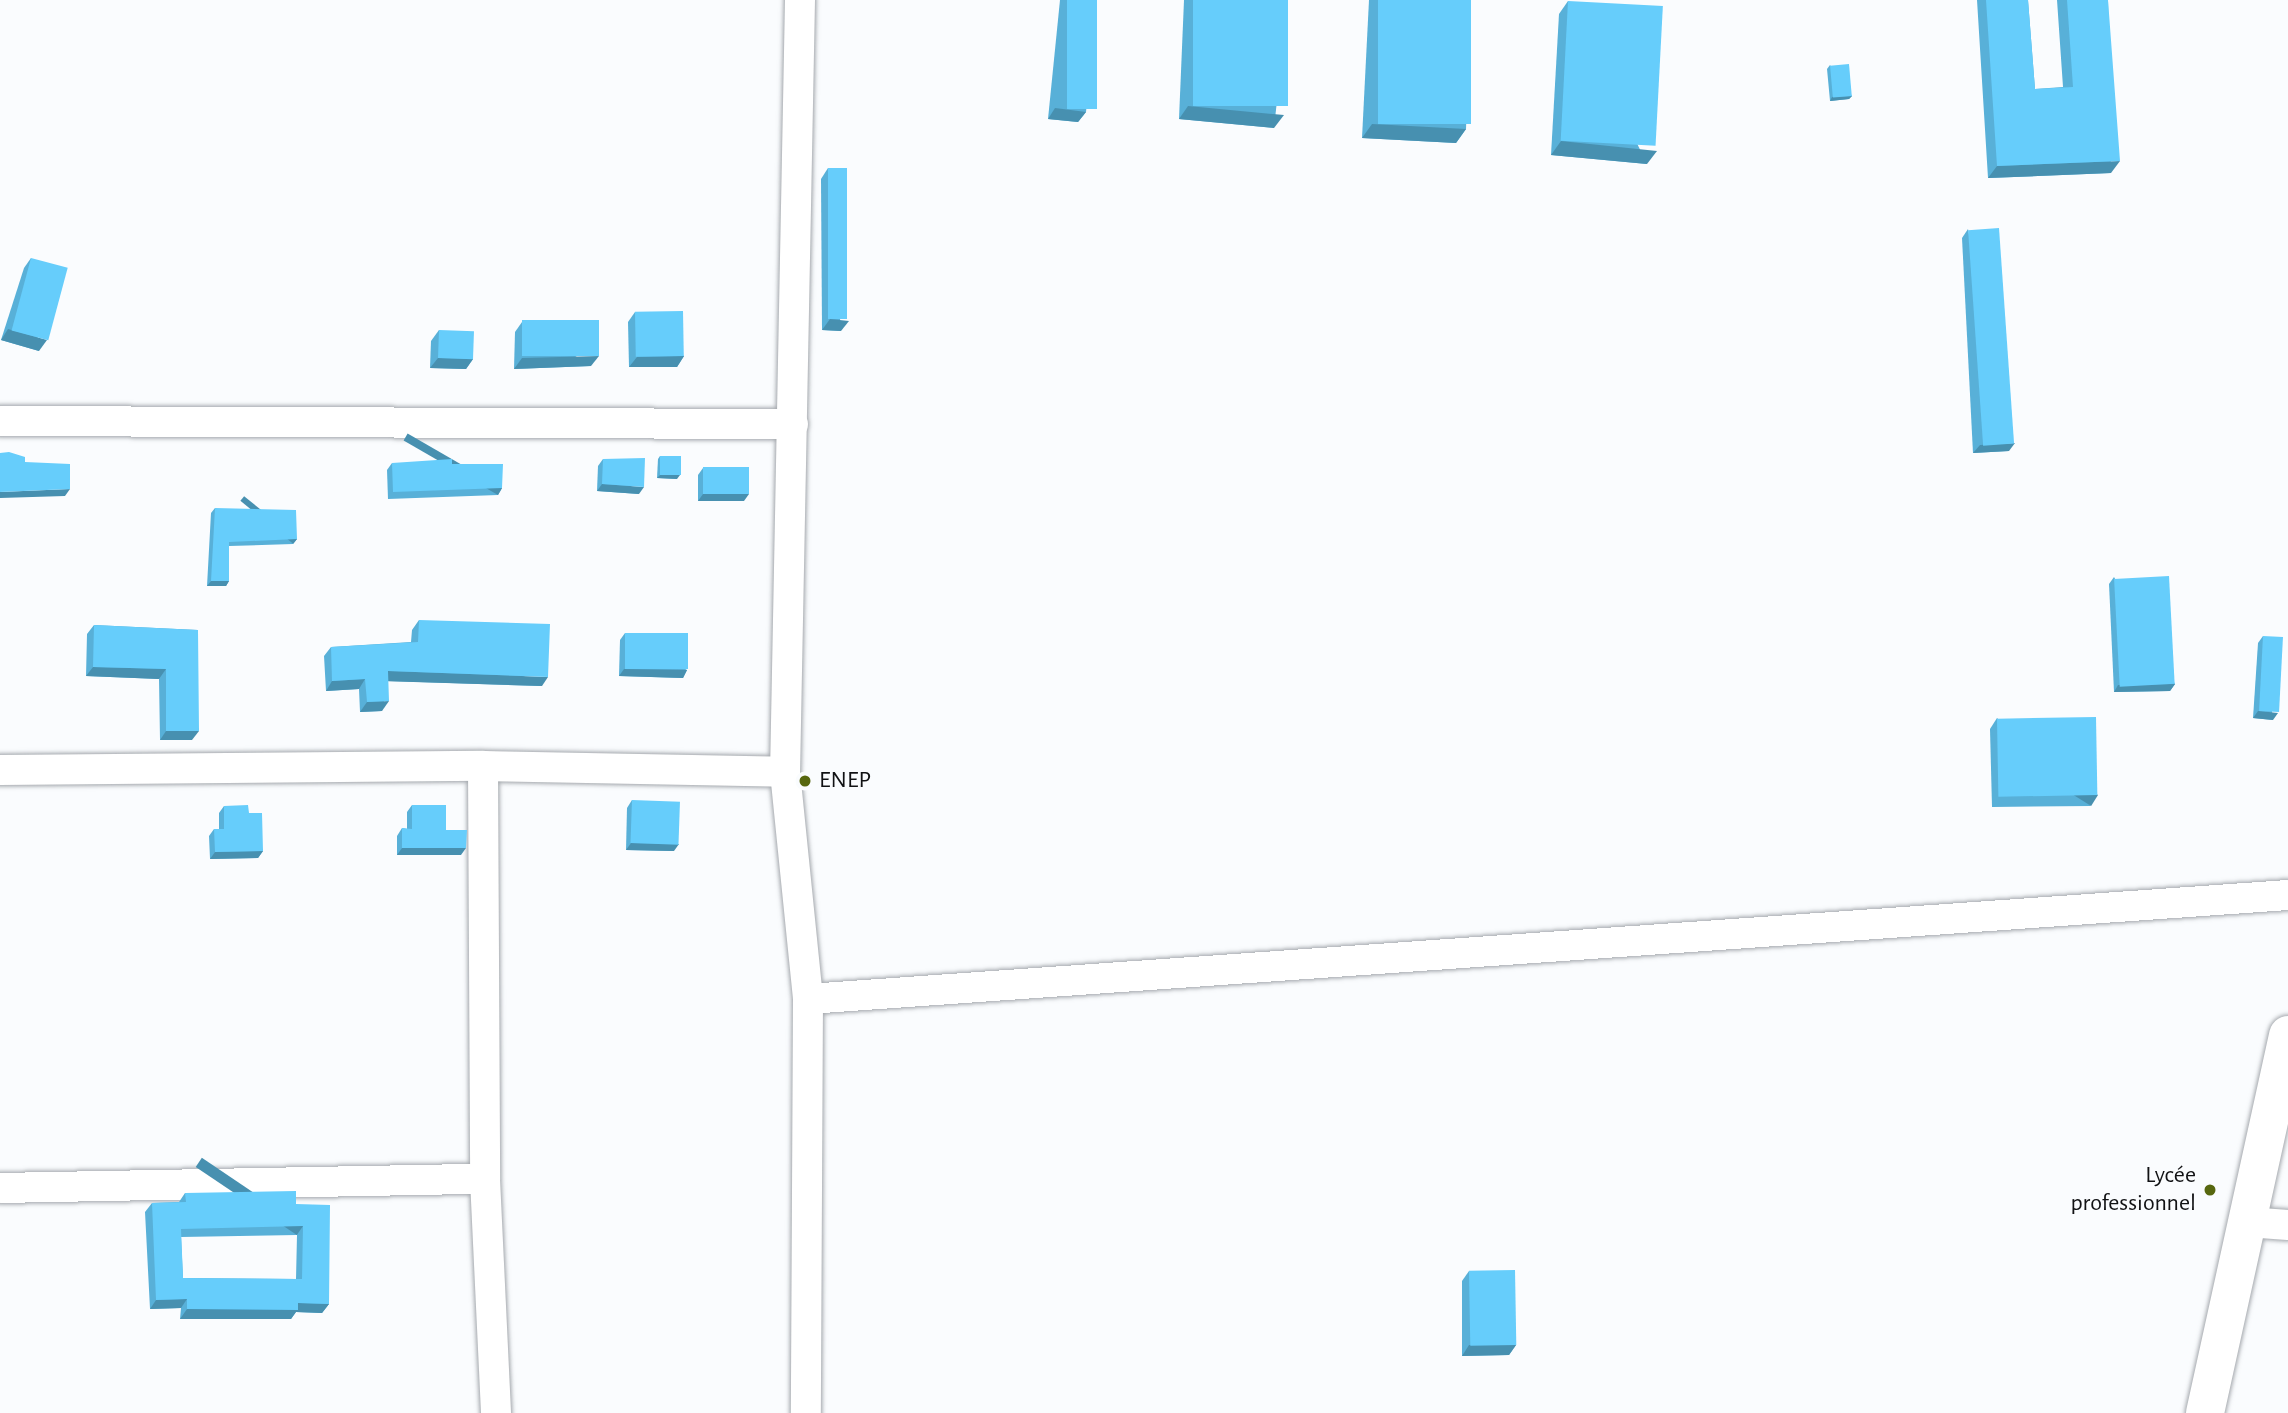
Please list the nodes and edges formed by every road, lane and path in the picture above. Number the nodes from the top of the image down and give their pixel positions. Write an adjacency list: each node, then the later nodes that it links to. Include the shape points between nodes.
1 (800, 0): 3 (street)
2 (0, 421): 3 (street)
3 (793, 424): 6 (street)
4 (483, 765): 5 (street); 6 (street); 10 (street)
5 (0, 770)
6 (785, 772): 8 (street)
7 (2288, 895): 8 (street)
8 (808, 999): 15 (street)
9 (2288, 1035): 12 (main road)
10 (485, 1179): 11 (street); 14 (street)
11 (0, 1188)
12 (2247, 1222): 13 (street); 16 (main road)
13 (2288, 1225)
14 (496, 1413)
15 (806, 1413)
16 (2205, 1413)

